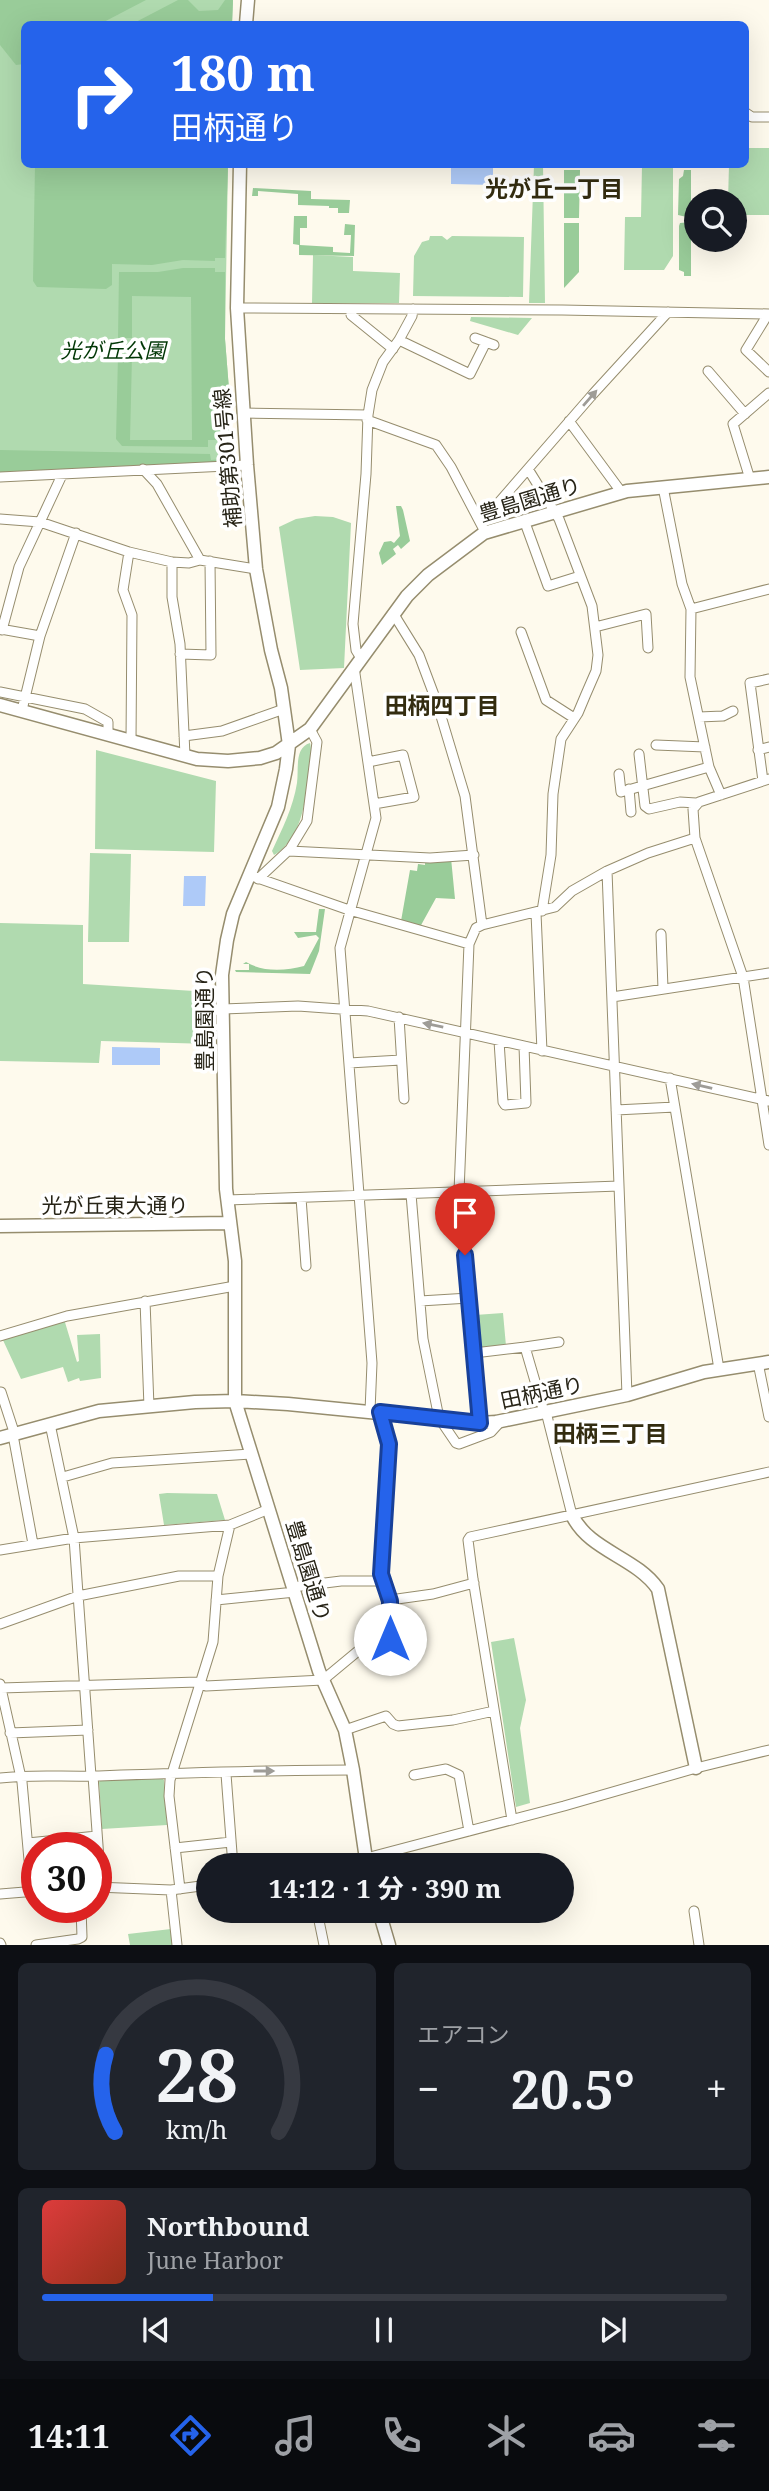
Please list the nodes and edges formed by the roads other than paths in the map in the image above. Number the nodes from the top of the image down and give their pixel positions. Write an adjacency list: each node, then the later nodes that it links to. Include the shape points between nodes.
1 (248, 0): 2 (street)
2 (246, 21)
3 (749, 115): 4 (street)
4 (769, 117)
5 (240, 168): 6 (street, 補助第301号線)
6 (237, 308): 7 (street); 16 (street, 補助第301号線)
7 (351, 309): 8 (street); 12 (street, via 351,315)
8 (413, 309): 9 (street); 12 (street)
9 (668, 312): 10 (street); 19 (street, one-way to 9)
10 (769, 314): 14 (street, via 746,350)
11 (475, 338): 12 (street, via 490,343 470,373)
12 (396, 345): 18 (street, via 372,390)
13 (708, 371): 17 (street)
14 (769, 372)
15 (769, 393): 17 (street)
16 (243, 413): 18 (street); 20 (street, 補助第301号線)
17 (745, 414): 26 (street, via 733,424)
18 (368, 417): 33 (street, via 436,444); 49 (street, via 353,624)
19 (569, 421): 22 (street); 28 (street)
20 (247, 465): 21 (street); 38 (street, 補助第301号線)
21 (143, 469): 23 (street); 36 (street)
22 (528, 469): 29 (street); 33 (street)
23 (62, 475): 24 (street); 32 (street)
24 (0, 477)
25 (769, 477): 26 (street, 豊島園通り)
26 (750, 478): 27 (street, 豊島園通り)
27 (663, 487): 28 (street, 豊島園通り); 41 (street)
28 (622, 493): 29 (street, 豊島園通り)
29 (555, 512): 31 (street, 豊島園通り); 39 (street)
30 (0, 519): 32 (street)
31 (524, 520): 33 (street, 豊島園通り); 39 (street, via 548,586)
32 (40, 522): 34 (street); 44 (street, via 19,567)
33 (483, 528): 42 (street, 豊島園通り, via 428,575)
34 (76, 533): 35 (street); 46 (street)
35 (129, 552): 37 (street); 62 (street, via 123,590 132,615)
36 (205, 560): 37 (street); 38 (street); 48 (street, via 211,655)
37 (172, 562): 48 (street)
38 (256, 569): 54 (street, 補助第301号線)
39 (580, 576): 43 (street)
40 (769, 589): 41 (street)
41 (691, 609): 57 (street, via 689,673)
42 (393, 613): 49 (street, 豊島園通り); 83 (street, via 419,655 437,703 465,796)
43 (595, 626): 47 (street, via 646,614); 58 (street, via 596,671)
44 (1, 629): 46 (street)
45 (521, 632): 58 (street, via 545,700)
46 (40, 636): 52 (street)
47 (648, 648)
48 (180, 654): 61 (street)
49 (358, 662): 59 (street, 豊島園通り); 70 (street)
50 (769, 679): 67 (street, via 750,683)
51 (0, 692): 52 (street)
52 (25, 696): 55 (street); 60 (street, via 85,709 108,722)
53 (0, 705): 55 (street)
54 (284, 709): 61 (street, via 208,734); 63 (street, 補助第301号線)
55 (22, 710): 60 (street)
56 (733, 711): 57 (street)
57 (699, 717): 65 (street)
58 (575, 718): 87 (street, via 560,747 551,855)
59 (310, 729): 63 (street, 豊島園通り); 81 (street, via 317,742 307,821)
60 (108, 734): 62 (street)
61 (184, 737): 69 (street)
62 (131, 740): 69 (street)
63 (289, 745): 69 (street, via 244,760); 85 (street, 豊島園通り, via 278,807)
64 (656, 745): 65 (street)
65 (705, 747): 71 (street)
66 (769, 747): 67 (street)
67 (758, 750): 73 (street)
68 (639, 754): 74 (street)
69 (185, 756)
70 (368, 762): 77 (street); 77 (street, via 403,755 414,797)
71 (709, 767): 74 (street); 76 (street)
72 (619, 774): 75 (street, via 621,792)
73 (766, 780): 76 (street)
74 (643, 786): 75 (street); 78 (street, via 649,809)
75 (629, 789): 79 (street)
76 (721, 795): 78 (street)
77 (374, 803): 82 (street, via 376,818)
78 (696, 803): 80 (street, via 692,810)
79 (631, 812)
80 (695, 838): 84 (street); 92 (street)
81 (289, 851): 82 (street); 85 (street)
82 (365, 853): 83 (street, via 430,858); 86 (street)
83 (474, 855): 88 (street)
84 (607, 871): 87 (street, via 572,891 555,908); 94 (street)
85 (253, 877): 86 (street); 96 (street, 豊島園通り, via 238,900 227,940)
86 (349, 910): 90 (street); 95 (street, via 340,948)
87 (539, 912): 88 (street); 101 (street)
88 (482, 925): 90 (street)
89 (661, 934): 93 (street)
90 (469, 944): 98 (street)
91 (769, 973): 92 (street)
92 (743, 977): 93 (street); 107 (street)
93 (663, 989): 94 (street)
94 (612, 997): 104 (street)
95 (344, 1008): 96 (street); 97 (street); 103 (street)
96 (223, 1009): 116 (street, 豊島園通り)
97 (398, 1017): 98 (street, one-way to 97); 102 (street)
98 (464, 1032): 99 (street); 112 (street)
99 (499, 1041): 100 (street); 100 (street, via 506,1105 527,1101)
100 (524, 1046): 101 (street)
101 (542, 1051): 104 (street)
102 (401, 1060): 103 (street); 106 (street)
103 (349, 1063): 114 (street)
104 (614, 1066): 105 (street); 109 (street)
105 (670, 1078): 107 (street, one-way to 105); 108 (street)
106 (404, 1099)
107 (765, 1100): 110 (street)
108 (675, 1107): 109 (street); 129 (street)
109 (616, 1110): 111 (street)
110 (769, 1145)
111 (619, 1186): 112 (street); 131 (street)
112 (459, 1192): 113 (street); 121 (street)
113 (411, 1194): 114 (street); 123 (street)
114 (359, 1196): 115 (street); 134 (street)
115 (301, 1198): 116 (street); 119 (street)
116 (227, 1200): 117 (street, 豊島園通り)
117 (229, 1223): 118 (street, 光が丘東大通り); 120 (street, 豊島園通り)
118 (0, 1226)
119 (306, 1266)
120 (235, 1286): 122 (street); 132 (street, 豊島園通り)
121 (469, 1298): 123 (street); 127 (street)
122 (145, 1301): 124 (street, via 67,1316); 133 (street)
123 (420, 1301): 137 (street)
124 (0, 1336)
125 (559, 1342): 126 (street)
126 (525, 1347): 127 (street); 135 (street)
127 (474, 1353): 139 (street)
128 (764, 1363): 129 (street, 田柄通り); 136 (street)
129 (719, 1369): 131 (street, 田柄通り)
130 (1, 1392): 141 (street)
131 (627, 1395): 135 (street, 田柄通り)
132 (235, 1401): 133 (street, 田柄通り); 134 (street, 田柄通り); 142 (street, 豊島園通り)
133 (149, 1407): 140 (street, 田柄通り, via 99,1411)
134 (375, 1411): 137 (street, 田柄通り); 152 (street, via 389,1444)
135 (545, 1412): 138 (street, 田柄通り); 146 (street)
136 (769, 1417)
137 (439, 1418): 138 (street, via 459,1444 491,1432); 139 (street, 田柄通り)
138 (501, 1421): 139 (street, 田柄通り)
139 (480, 1423)
140 (50, 1424): 141 (street, 田柄通り); 144 (street)
141 (9, 1436): 149 (street)
142 (251, 1454): 144 (street, via 112,1463); 145 (street, 豊島園通り)
143 (769, 1472): 146 (street)
144 (63, 1477): 148 (street)
145 (269, 1509): 147 (street); 154 (street, 豊島園通り)
146 (572, 1515): 153 (street, via 470,1537); 168 (street, via 587,1535 658,1589)
147 (230, 1525): 148 (street); 151 (street)
148 (74, 1538): 149 (street); 155 (street)
149 (33, 1544): 150 (street)
150 (0, 1550)
151 (218, 1576): 155 (street, via 179,1576); 156 (street)
152 (384, 1581): 154 (street, via 341,1581); 157 (street)
153 (474, 1583): 157 (street); 163 (street)
154 (294, 1589): 156 (street); 159 (street, 豊島園通り)
155 (78, 1596): 158 (street); 162 (street)
156 (216, 1600): 160 (street, via 214,1642)
157 (390, 1601): 159 (street, via 389,1642 364,1646)
158 (0, 1624)
159 (323, 1680): 160 (street); 164 (street, 豊島園通り)
160 (201, 1683): 162 (street); 171 (street)
161 (1, 1685): 162 (street); 166 (street)
162 (85, 1686): 165 (street)
163 (494, 1712): 164 (street, via 398,1726 386,1716); 176 (street)
164 (345, 1730): 169 (street, 豊島園通り)
165 (88, 1731): 166 (street); 174 (street)
166 (7, 1735): 172 (street)
167 (769, 1750): 168 (street)
168 (696, 1768): 176 (street)
169 (354, 1770): 170 (street, one-way to 169); 183 (street, 豊島園通り)
170 (226, 1773): 171 (street); 180 (street)
171 (172, 1774): 174 (street); 181 (street, via 169,1796)
172 (20, 1775): 174 (street); 175 (street); 178 (street)
173 (414, 1775): 177 (street, via 446,1769 459,1774)
174 (92, 1776): 179 (street)
175 (0, 1777)
176 (512, 1820): 177 (street)
177 (469, 1831): 184 (street)
178 (27, 1832)
179 (97, 1832)
180 (231, 1842): 181 (street); 182 (street)
181 (175, 1848): 187 (street)
182 (232, 1853)
183 (366, 1853)
184 (397, 1853)
185 (196, 1886): 187 (street)
186 (112, 1887): 187 (street)
187 (175, 1889): 195 (street)
188 (21, 1892): 189 (street)
189 (0, 1894)
190 (694, 1911): 198 (street)
191 (82, 1923): 194 (street, via 78,1940)
192 (319, 1923): 196 (street)
193 (383, 1923): 197 (street)
194 (36, 1945)
195 (177, 1945)
196 (324, 1945)
197 (388, 1945)
198 (699, 1945)

